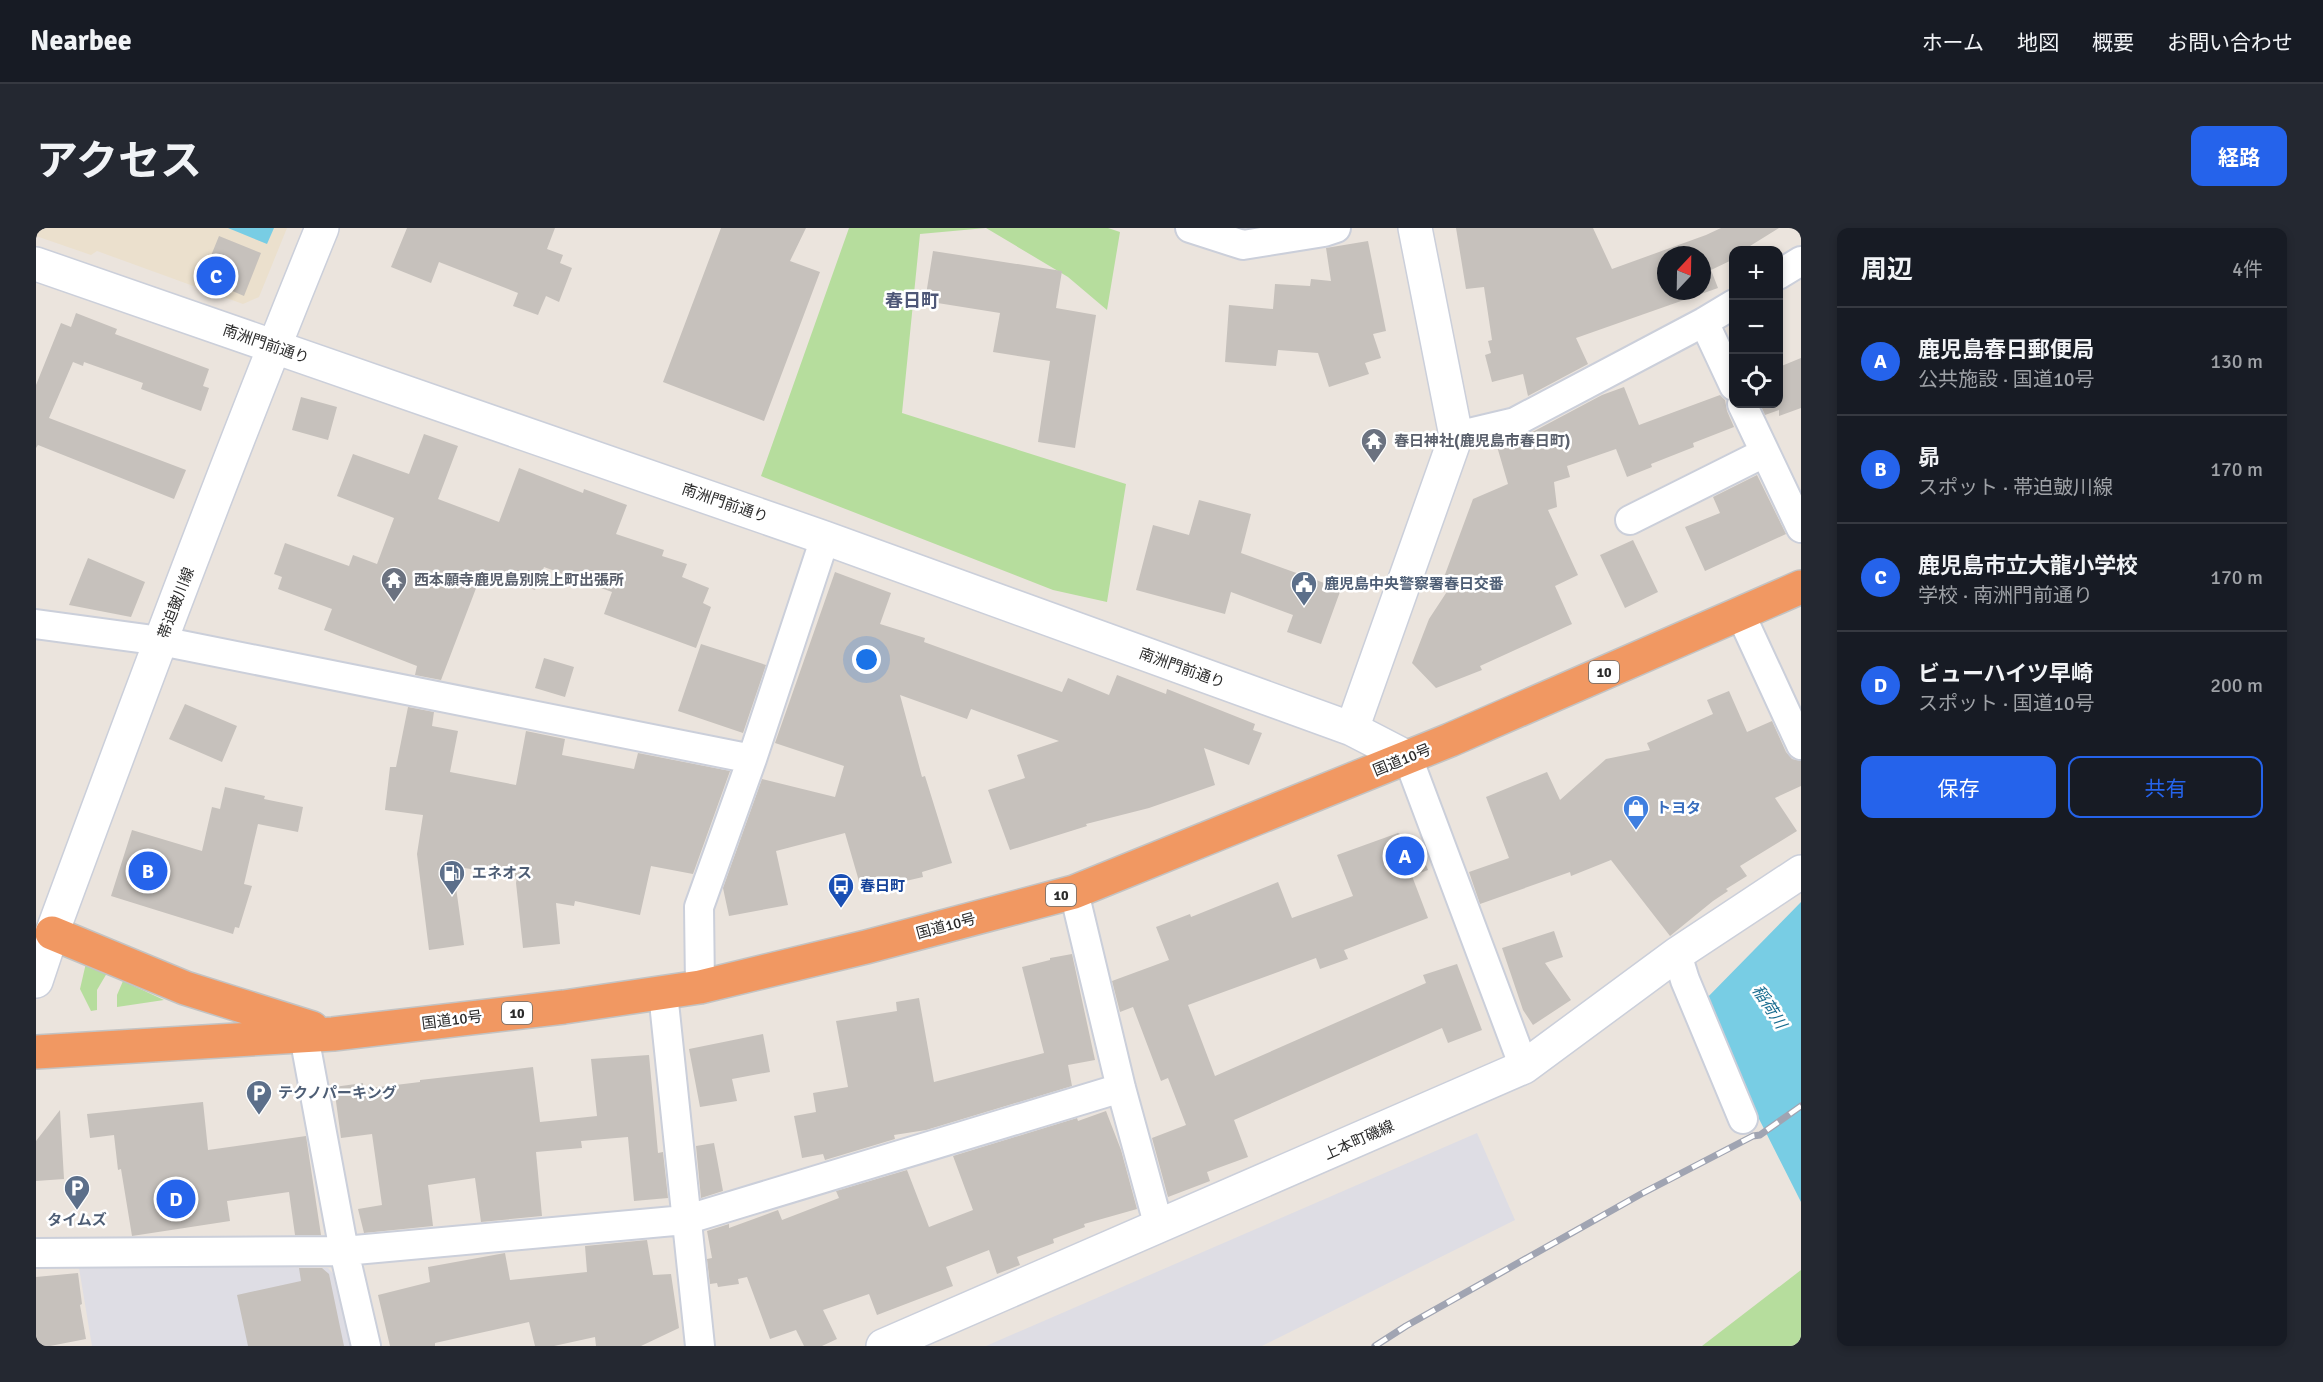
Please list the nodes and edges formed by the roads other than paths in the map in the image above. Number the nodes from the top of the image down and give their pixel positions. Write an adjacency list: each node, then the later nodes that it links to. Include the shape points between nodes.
1 (322, 228): 10 (street, 帯迫皷川線)
2 (1190, 228): 3 (street, via 1244,245)
3 (1336, 228)
4 (1415, 228): 13 (street)
5 (1801, 261): 7 (street)
6 (36, 264): 10 (street, 南洲門前通り)
7 (1783, 272)
8 (1729, 307): 9 (street)
9 (1704, 322): 11 (street); 13 (street, via 1515,422)
10 (274, 346): 17 (street, 南洲門前通り); 21 (street, 帯迫皷川線)
11 (1729, 375)
12 (1744, 408): 14 (street)
13 (1456, 436): 22 (street)
14 (1764, 453): 15 (street); 16 (street)
15 (1630, 520)
16 (1801, 528)
17 (825, 538): 22 (street, 南洲門前通り); 25 (street)
18 (1801, 587): 19 (highway, 国道10号 / 10)
19 (1740, 612): 23 (street); 24 (highway, 国道10号 / 10)
20 (36, 624): 21 (street)
21 (161, 641): 25 (street); 28 (street, 帯迫皷川線)
22 (1352, 729): 24 (street, 南洲門前通り)
23 (1801, 745)
24 (1408, 758): 27 (highway, 国道10号 / 10); 35 (street)
25 (752, 759): 31 (street, via 699,907)
26 (1801, 872): 29 (street, 上本町磯線)
27 (1074, 892): 31 (highway, 国道10号 / 10); 36 (street)
28 (44, 931): 30 (street, 帯迫皷川線); 33 (highway, via 185,988)
29 (1677, 954): 35 (street, 上本町磯線); 37 (street)
30 (36, 981)
31 (700, 987): 32 (highway, 国道10号 / 10)
32 (663, 993): 33 (highway, 国道10号 / 10); 38 (street)
33 (318, 1035): 34 (highway, 国道10号 / 10); 40 (street)
34 (36, 1052)
35 (1524, 1067): 39 (street, 上本町磯線)
36 (1121, 1088): 38 (street); 39 (street)
37 (1743, 1119)
38 (685, 1220): 40 (street); 43 (street)
39 (1159, 1227): 44 (street, 上本町磯線)
40 (344, 1251): 41 (street); 42 (street)
41 (36, 1253)
42 (366, 1346)
43 (700, 1346)
44 (883, 1346)

